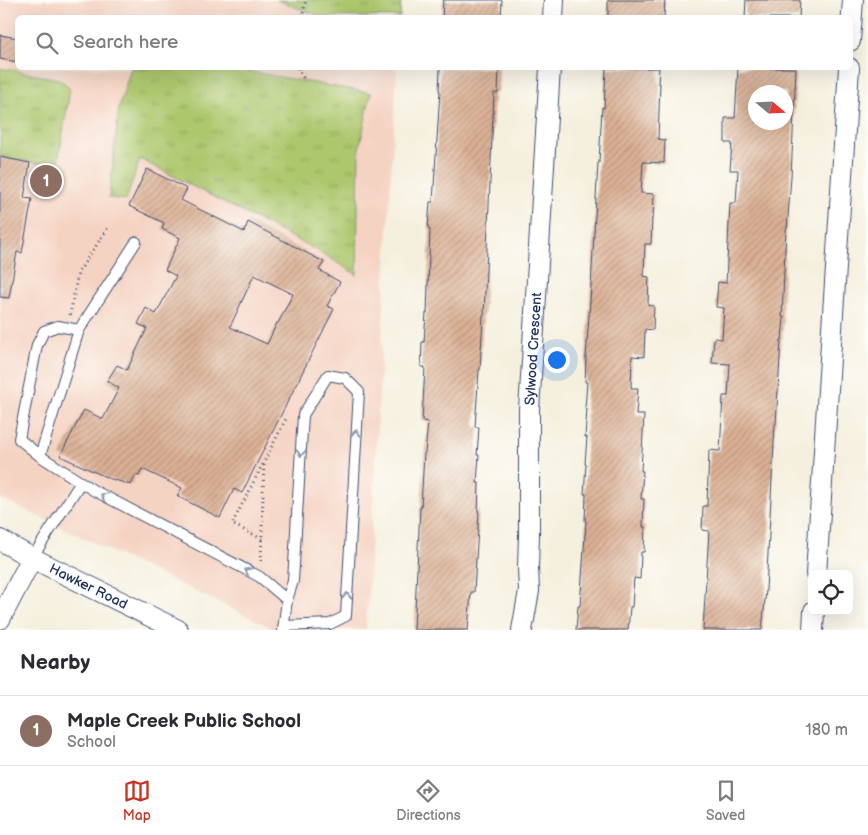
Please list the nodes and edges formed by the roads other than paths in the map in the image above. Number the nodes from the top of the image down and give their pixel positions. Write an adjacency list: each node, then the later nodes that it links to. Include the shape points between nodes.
1 (554, 0): 3 (street)
2 (853, 0): 4 (street)
3 (553, 15)
4 (852, 15)
5 (550, 70): 19 (street, Sylwood Crescent, via 529,410 529,591)
6 (849, 70): 13 (street)
7 (136, 242): 8 (lane)
8 (79, 330): 9 (lane); 9 (lane, via 58,326 44,331 37,344 19,439)
9 (40, 456): 10 (lane)
10 (81, 482): 12 (lane); 14 (lane, one-way to 10, via 260,577)
11 (0, 540): 12 (street, Hawker Road)
12 (32, 558): 16 (street); 18 (street, Hawker Road)
13 (816, 570)
14 (287, 600): 17 (lane); 17 (lane, one-way to 14, via 330,624 346,616 359,392 345,378 328,375 303,415 293,581)
15 (814, 615): 20 (street)
16 (0, 619)
17 (284, 628)
18 (178, 630)
19 (522, 630)
20 (813, 630)

